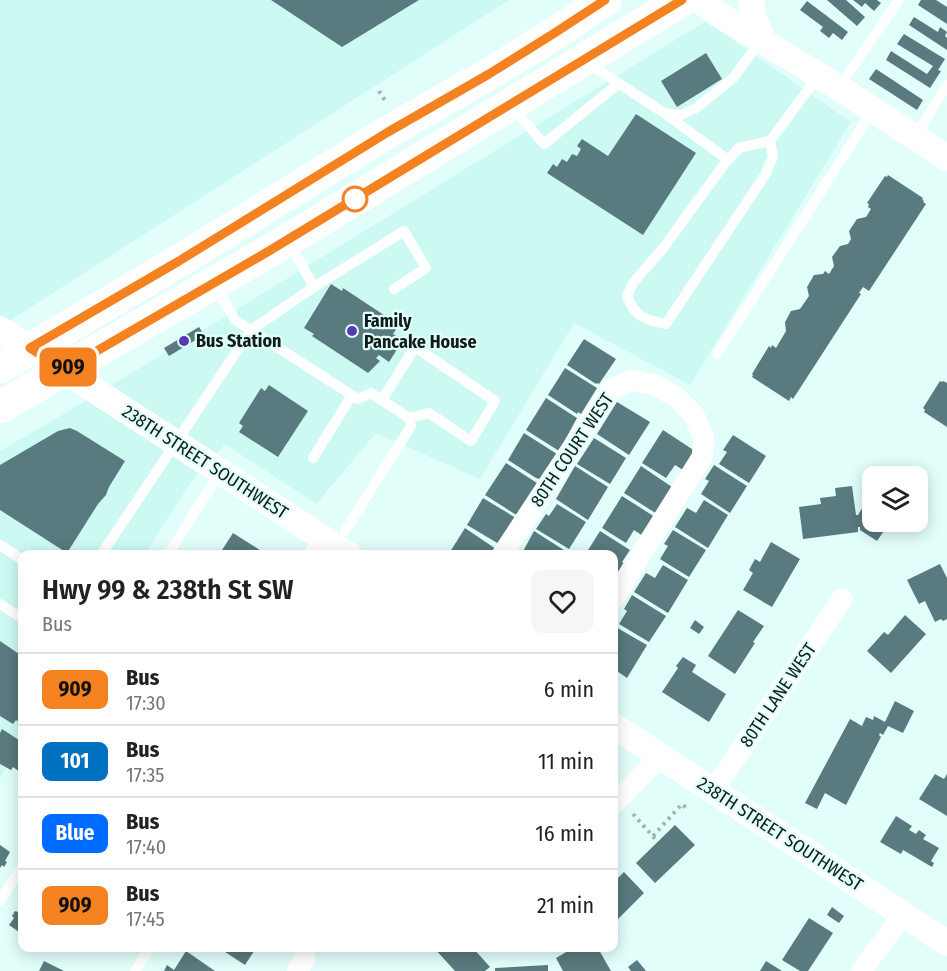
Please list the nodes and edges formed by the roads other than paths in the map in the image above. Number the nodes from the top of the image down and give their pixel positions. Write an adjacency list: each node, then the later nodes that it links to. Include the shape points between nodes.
1 (682, 0): 7 (highway)
2 (699, 0): 6 (street)
3 (752, 0): 6 (street)
4 (899, 0): 8 (lane)
5 (597, 3): 24 (highway, via 489,74)
6 (762, 39): 8 (street); 13 (lane, via 733,78 696,108 681,115)
7 (582, 60): 9 (lane); 11 (highway)
8 (829, 81): 12 (street); 15 (lane)
9 (618, 84): 11 (lane, via 544,144); 13 (lane)
10 (947, 85): 14 (lane)
11 (510, 105): 18 (highway)
12 (874, 110): 14 (street); 25 (lane)
13 (664, 113): 17 (lane)
14 (915, 137): 16 (street)
15 (770, 141): 17 (lane, via 739,148); 17 (lane, via 772,157 765,175 666,324 648,321 632,309 627,296 633,283)
16 (947, 158)
17 (728, 160)
18 (288, 240): 19 (highway); 20 (lane)
19 (214, 284): 23 (lane, via 235,320); 27 (highway)
20 (314, 287): 21 (lane, via 404,231 426,268); 23 (lane)
21 (394, 289)
22 (0, 330): 24 (street, 238TH STREET SOUTHWEST)
23 (251, 330): 28 (lane); 32 (lane)
24 (30, 348): 26 (highway); 27 (street, 238TH STREET SOUTHWEST)
25 (717, 354)
26 (0, 367)
27 (64, 370): 30 (highway); 32 (street, 238TH STREET SOUTHWEST)
28 (352, 395): 29 (lane, via 358,399 371,393); 33 (lane)
29 (382, 400): 31 (lane); 31 (lane, via 415,347 495,401 471,441 429,413)
30 (0, 406)
31 (409, 418): 35 (lane, via 411,426)
32 (175, 442): 34 (street, 238TH STREET SOUTHWEST); 38 (lane)
33 (312, 458)
34 (220, 472): 37 (street, 238TH STREET SOUTHWEST); 39 (lane)
35 (347, 543): 37 (street, 238TH STREET SOUTHWEST)
36 (0, 545): 41 (lane)
37 (314, 545)
38 (104, 550)
39 (171, 550)
40 (505, 550): 42 (street, 80TH COURT WEST, via 611,389 632,380 655,385 676,397 694,415 704,439 702,457)
41 (18, 557)
42 (618, 592)
43 (842, 599): 48 (street, 80TH LANE WEST)
44 (0, 604): 45 (lane)
45 (18, 615)
46 (618, 729): 47 (street, 238TH STREET SOUTHWEST)
47 (661, 756): 48 (street, 238TH STREET SOUTHWEST); 49 (street)
48 (713, 791): 52 (street, 238TH STREET SOUTHWEST)
49 (620, 806)
50 (18, 873): 51 (lane)
51 (0, 901)
52 (903, 915): 53 (street, 238TH STREET SOUTHWEST); 56 (street)
53 (947, 943)
54 (147, 952): 55 (lane)
55 (135, 971)
56 (861, 971)

